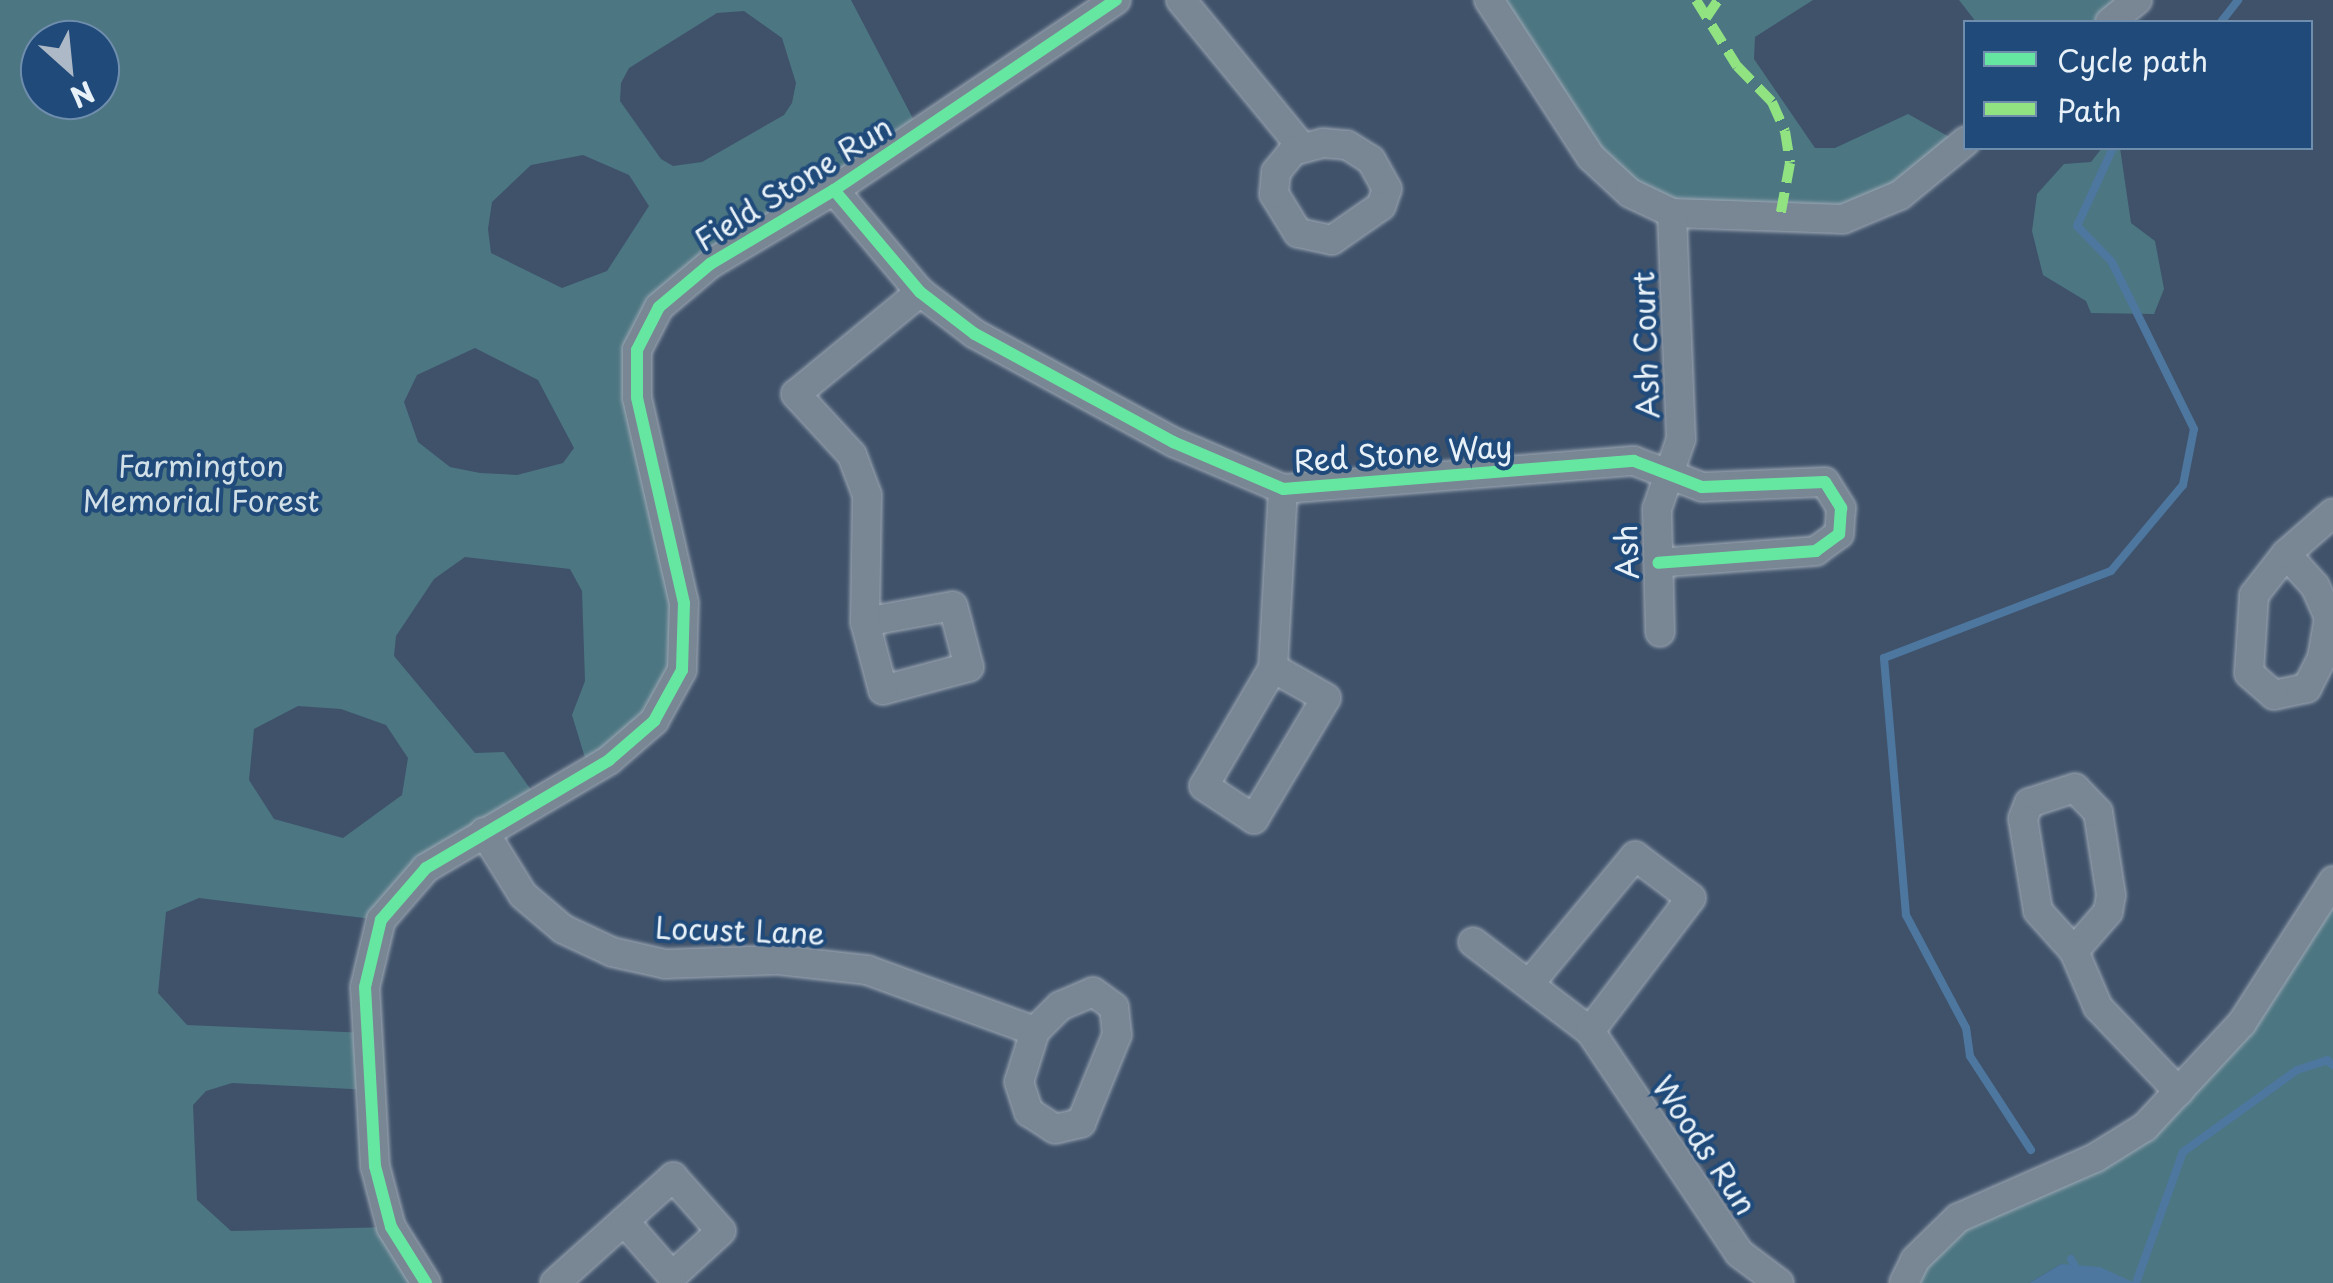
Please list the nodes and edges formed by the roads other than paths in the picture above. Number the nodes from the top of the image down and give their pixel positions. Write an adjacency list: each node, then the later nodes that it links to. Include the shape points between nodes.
1 (1116, 0): 8 (street, Field Stone Run)
2 (1181, 0): 7 (street)
3 (1489, 0): 9 (street, via 1591,157 1630,193)
4 (2137, 0): 5 (street)
5 (2112, 20)
6 (1963, 143): 9 (street, via 1900,195 1843,219)
7 (1301, 146)
8 (834, 190): 10 (street, Red Stone Way); 19 (street, Field Stone Run, via 710,264 659,307 637,350 637,396 684,604 682,670 654,721 609,760)
9 (1672, 214): 11 (street, Ash Court, via 1681,439)
10 (920, 292): 12 (street, Red Stone Way, via 976,334 1173,442); 16 (street, via 796,394 852,456 866,495)
11 (1670, 472): 12 (street, Red Stone Way, via 1634,460); 15 (street, Ash, via 1657,509); 15 (street, Red Stone Way, via 1702,487 1825,482 1841,508 1839,534 1816,551)
12 (1283, 488): 18 (street)
13 (2333, 513): 14 (street)
14 (2286, 554): 14 (street, via 2254,595 2249,673 2274,695 2307,688 2322,658 2329,617 2316,586)
15 (1658, 563): 17 (street, Ash)
16 (865, 622)
17 (1660, 632)
18 (1273, 668): 18 (street, via 1204,786 1254,819 1326,698)
19 (484, 832): 24 (street, Locust Lane, via 523,895 563,929 612,952 665,964 778,960 868,970); 28 (street, Field Stone Run, via 426,868 380,920 364,986 375,1166 392,1227)
20 (2333, 881): 26 (street, via 2242,1023)
21 (1473, 942): 23 (street, Woods Run)
22 (2074, 950): 22 (street, via 2038,911 2023,819 2029,803 2074,788 2098,812 2111,895 2108,912); 26 (street, via 2098,1006)
23 (1530, 983): 25 (street, Woods Run); 25 (street, via 1635,856 1691,898)
24 (1035, 1030): 24 (street, via 1019,1082 1029,1112 1055,1129 1081,1123 1117,1035 1114,1007 1093,992 1060,1006)
25 (1590, 1030): 30 (street, Woods Run, via 1738,1253)
26 (2180, 1092): 31 (street, via 2146,1127 2096,1158 1958,1218 1915,1260)
27 (624, 1220): 29 (street)
28 (426, 1283)
29 (555, 1283)
30 (1779, 1283)
31 (1904, 1283)

